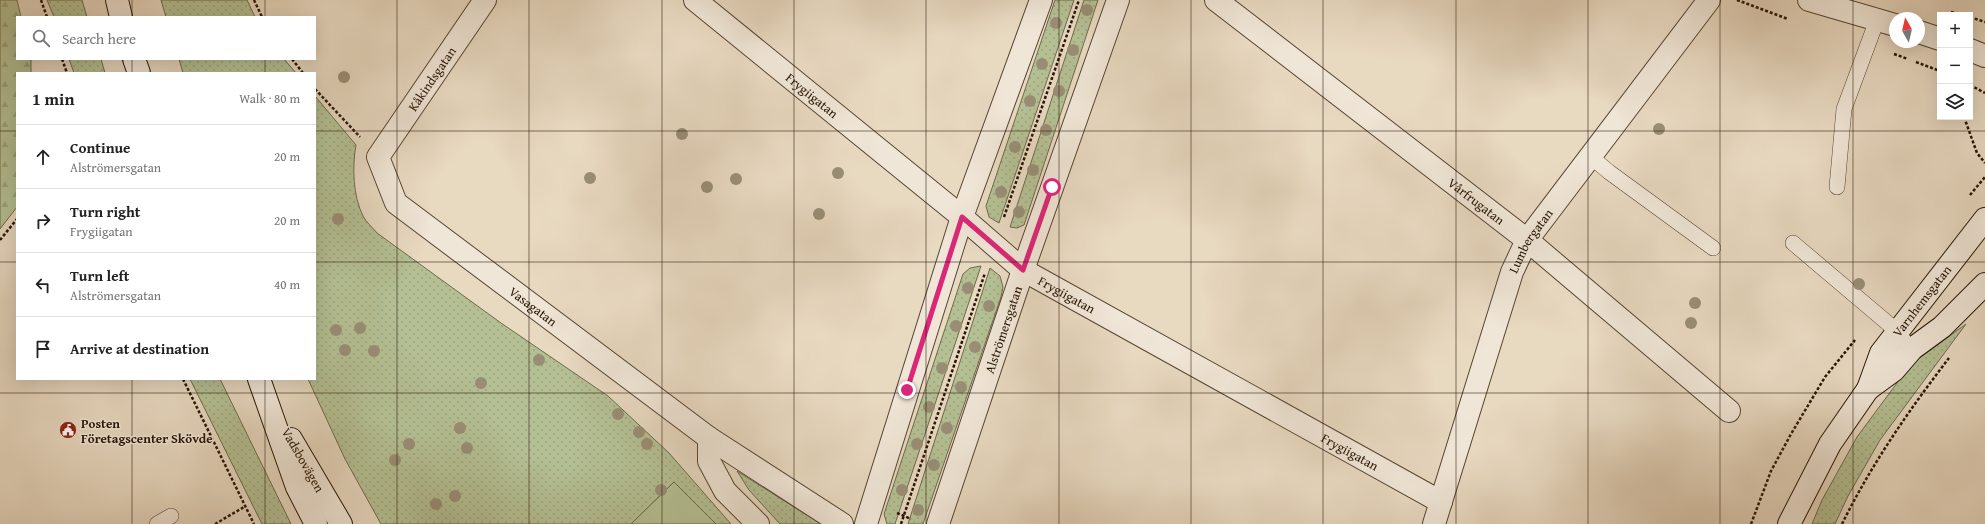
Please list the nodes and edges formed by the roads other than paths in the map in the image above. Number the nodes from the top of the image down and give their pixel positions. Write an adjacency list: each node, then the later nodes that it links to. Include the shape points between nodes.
1 (117, 0): 9 (street)
2 (485, 0): 18 (street, Kåkindsgatan)
3 (695, 0): 20 (street, Frygiigatan)
4 (1041, 0): 20 (street)
5 (1118, 0): 25 (street, Alströmersgatan)
6 (1216, 0): 22 (street, Vårfrugatan)
7 (1709, 0): 17 (street, Lumbergatan)
8 (1810, 0): 10 (street)
9 (122, 16)
10 (1886, 22): 19 (lane, via 1844,109)
11 (1925, 34): 12 (street)
12 (1937, 37)
13 (1973, 51): 14 (street)
14 (1985, 56)
15 (134, 60): 16 (street)
16 (139, 72)
17 (1590, 156): 22 (street, Lumbergatan); 24 (lane)
18 (378, 157): 32 (street, Vasagatan, via 396,203)
19 (1837, 187)
20 (962, 217): 25 (street, Frygiigatan); 40 (street)
21 (1985, 219): 27 (street, Varnhemsgatan)
22 (1527, 240): 31 (street, Vårfrugatan); 33 (street, Lumbergatan, via 1512,272)
23 (1793, 243): 27 (lane)
24 (1713, 248)
25 (1023, 270): 33 (street, Frygiigatan); 41 (street, Alströmersgatan)
26 (1985, 284): 28 (street, Varnhemsgatan, via 1942,327)
27 (1897, 331): 28 (lane); 30 (street, Varnhemsgatan, via 1881,353)
28 (1912, 349): 30 (street, Varnhemsgatan, via 1894,370)
29 (262, 388): 36 (street, Vadsbovägen, via 297,487); 37 (street, Vadsbovägen)
30 (1868, 389): 43 (street, Varnhemsgatan, via 1830,444)
31 (1729, 411)
32 (709, 438): 38 (street, via 709,461 725,491); 39 (street, Vasagatan)
33 (1441, 502): 42 (street, Lumbergatan)
34 (171, 516): 35 (lane)
35 (157, 524)
36 (316, 524)
37 (341, 524)
38 (758, 524)
39 (842, 524)
40 (866, 524)
41 (938, 524)
42 (1434, 524)
43 (1789, 524)

